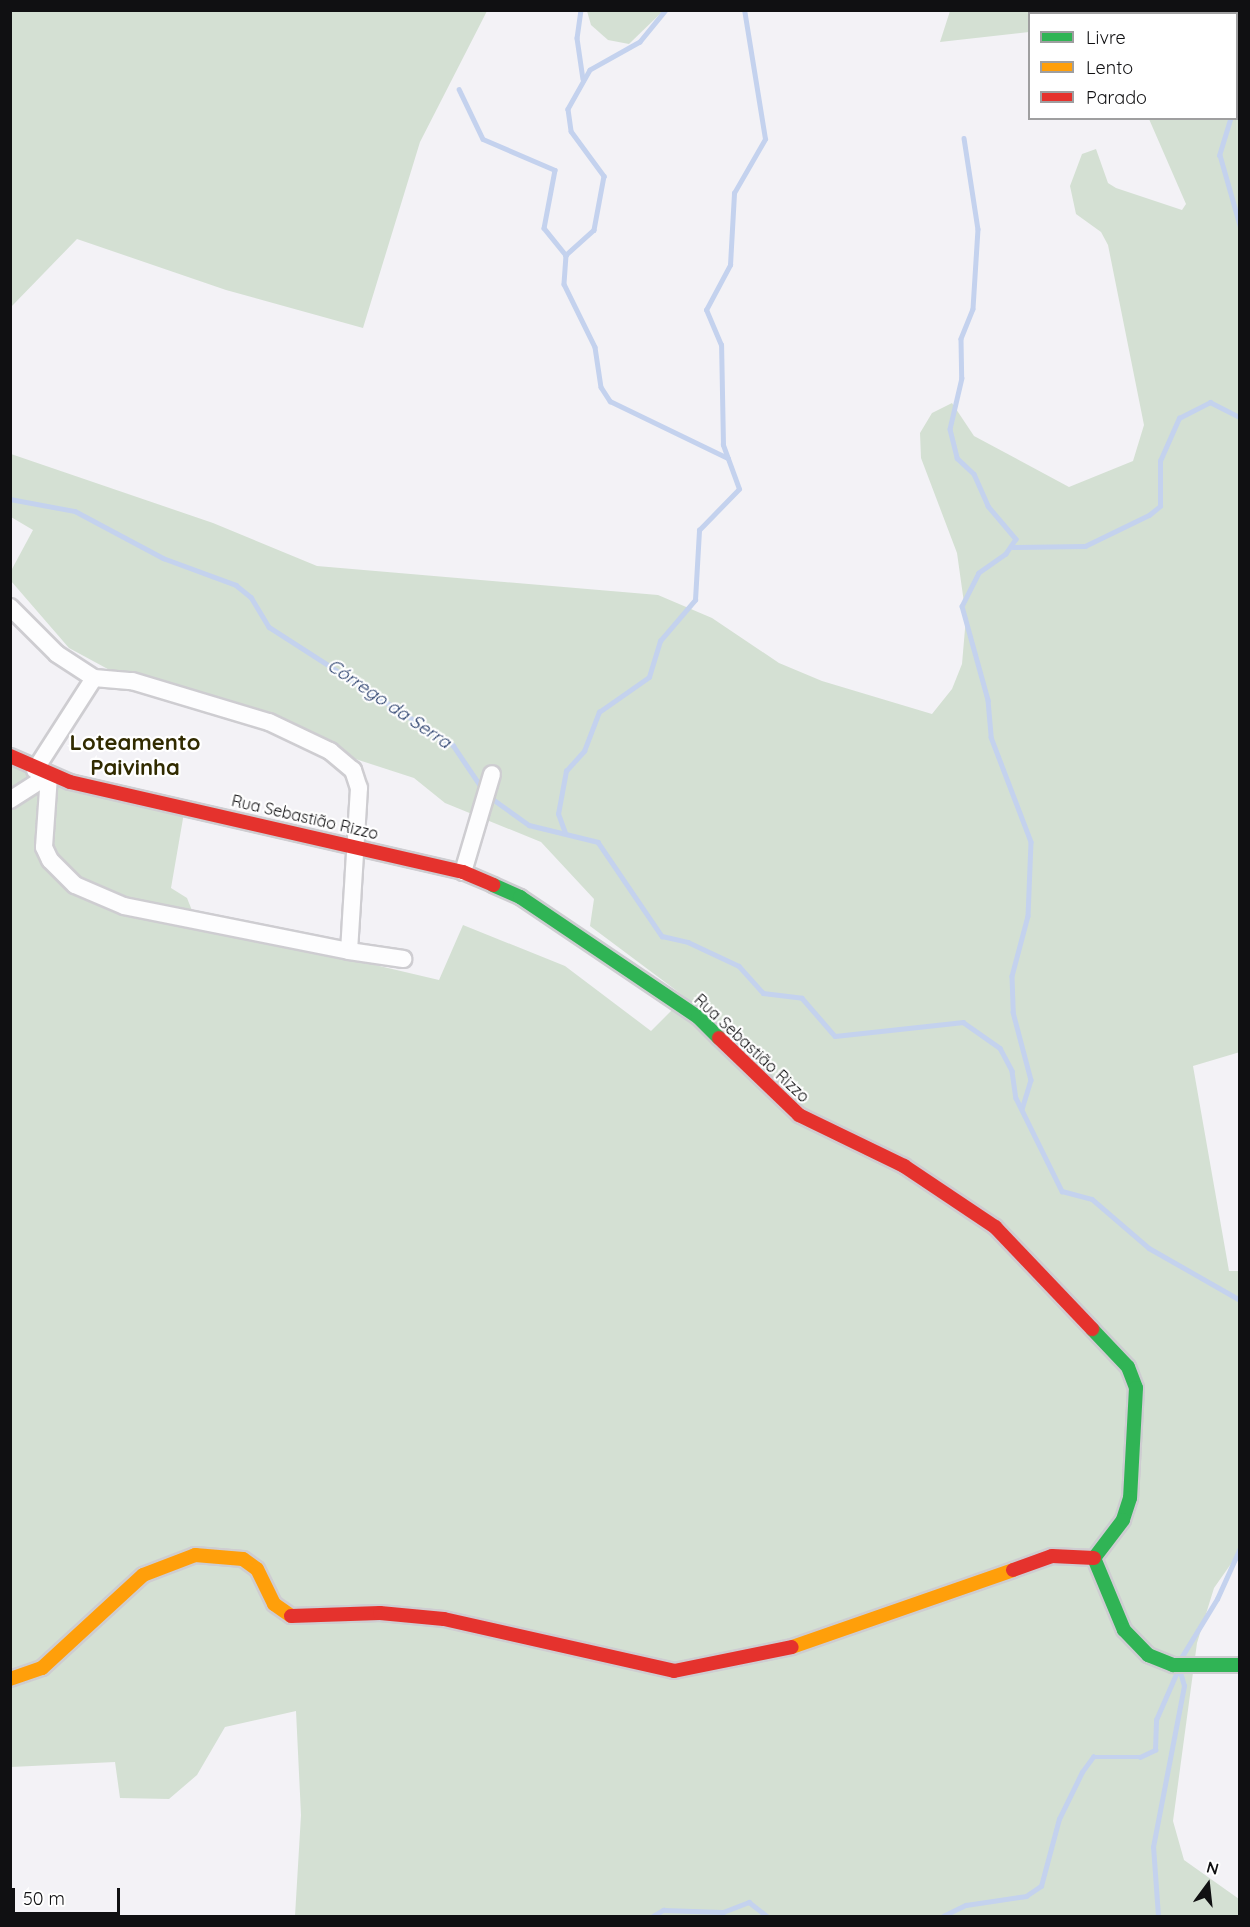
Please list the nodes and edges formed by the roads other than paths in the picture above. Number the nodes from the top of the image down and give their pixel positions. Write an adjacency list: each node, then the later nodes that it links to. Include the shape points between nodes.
1 (10, 607): 2 (street, via 57,654)
2 (93, 678): 4 (street); 7 (street, via 156,687 289,729 330,751 359,778)
3 (10, 756): 4 (street, Rua Sebastião Rizzo)
4 (42, 773): 6 (street); 7 (street, Rua Sebastião Rizzo); 9 (street, via 44,847 55,867 75,885 124,906)
5 (492, 774): 8 (street)
6 (10, 800)
7 (353, 844): 8 (street, Rua Sebastião Rizzo); 9 (street)
8 (463, 872): 11 (street, Rua Sebastião Rizzo, via 520,897 606,950 698,1017 799,1115 904,1166 995,1227 1034,1264 1128,1367 1136,1388 1130,1498 1123,1520)
9 (348, 951): 10 (street)
10 (403, 959)
11 (1094, 1558): 12 (street, via 1124,1630 1148,1655 1181,1666); 13 (street, via 1052,1556 830,1637 746,1660 674,1671 444,1619 380,1613 296,1619 274,1604 257,1569 243,1559 195,1555 143,1575 113,1597 42,1668)
12 (1239, 1665)
13 (10, 1679)

